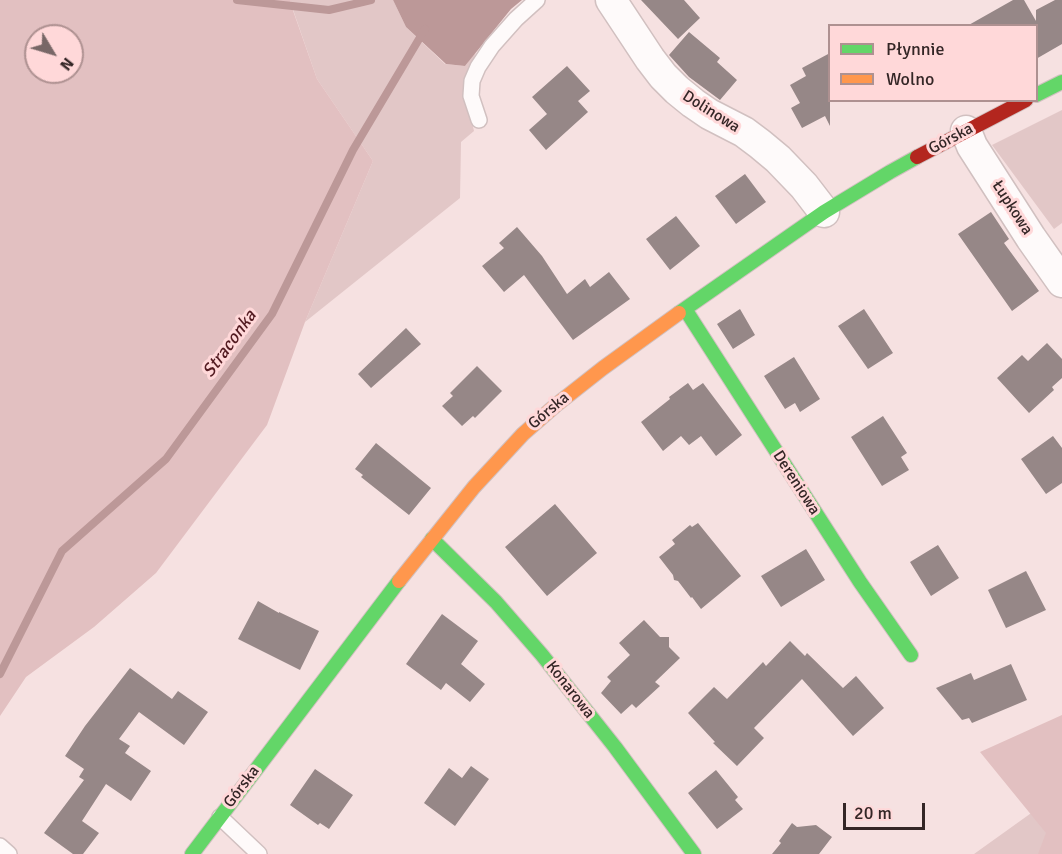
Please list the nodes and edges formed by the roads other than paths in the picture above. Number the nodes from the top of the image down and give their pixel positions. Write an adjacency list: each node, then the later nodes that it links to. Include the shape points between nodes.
1 (537, 0): 6 (lane, via 492,46 478,67 471,96)
2 (611, 0): 8 (street, Dolinowa, via 650,59 677,90 760,144 804,186)
3 (1062, 82): 4 (street)
4 (1038, 94)
5 (1022, 102): 7 (street, Górska)
6 (479, 120)
7 (966, 131): 8 (street, Górska); 9 (street, Łupkowa, via 984,165)
8 (824, 212): 10 (street, Górska)
9 (1062, 282)
10 (685, 309): 11 (street, Górska, via 595,374 523,434); 12 (street, Dereniowa)
11 (432, 539): 13 (street, Górska); 18 (street, Konarowa, via 496,602 542,655)
12 (911, 655)
13 (220, 817): 16 (street, Górska); 17 (lane)
14 (0, 846): 15 (lane)
15 (9, 854)
16 (192, 854)
17 (259, 854)
18 (694, 854)

